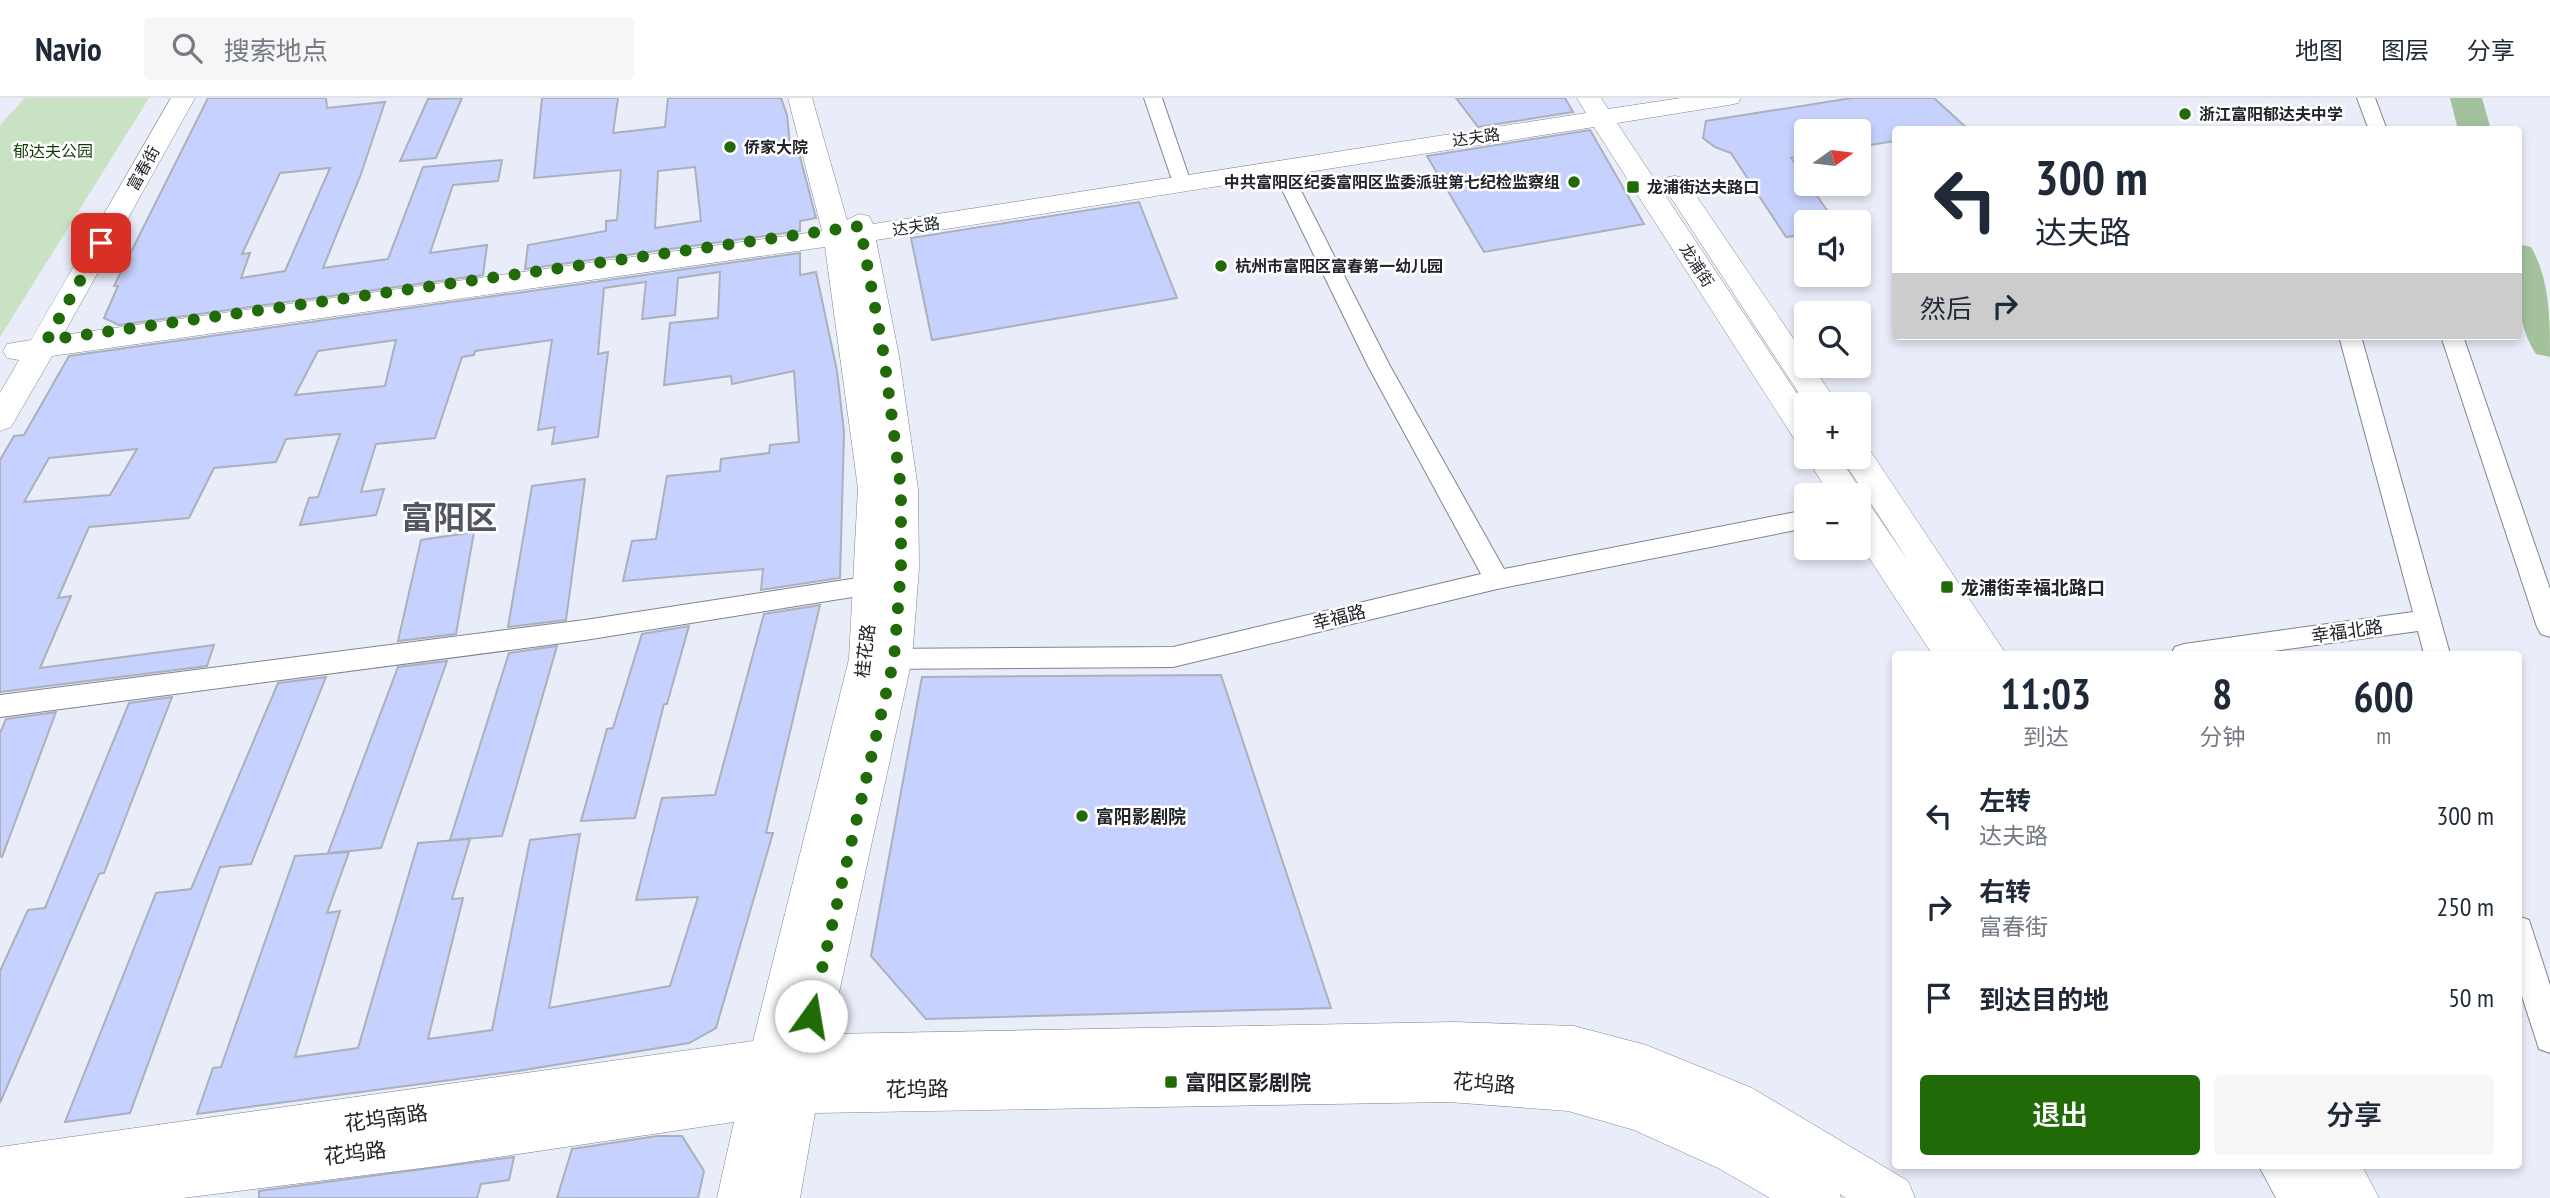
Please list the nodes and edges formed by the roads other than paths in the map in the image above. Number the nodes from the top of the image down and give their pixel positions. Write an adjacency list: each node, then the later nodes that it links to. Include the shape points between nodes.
1 (163, 98): 16 (main road)
2 (183, 98): 16 (main road, 富春街)
3 (800, 98): 13 (main road, 桂花路)
4 (826, 98): 13 (main road)
5 (1153, 98): 12 (street)
6 (1683, 98): 9 (main road, 达夫路)
7 (1729, 98): 9 (main road, 达夫路)
8 (2366, 98): 10 (street)
9 (1609, 108): 11 (main road, 达夫路); 12 (main road, 达夫路); 18 (main road, 龙浦街); 19 (main road, 龙浦街)
10 (2376, 126)
11 (1280, 167): 13 (main road, 达夫路); 24 (street, via 1379,366)
12 (1180, 177): 13 (main road, 达夫路)
13 (849, 232): 16 (main road, 达夫路); 25 (main road, 桂花路, via 875,488); 32 (main road, via 884,356 901,489 901,568)
14 (2351, 340): 26 (street)
15 (2453, 340): 27 (street)
16 (32, 346): 17 (main road); 20 (main road, 富春街)
17 (0, 381)
18 (1813, 392)
19 (1794, 412)
20 (0, 420)
21 (1865, 469): 29 (main road)
22 (1794, 521): 24 (street, 幸福路)
23 (1871, 533): 28 (main road)
24 (1497, 580): 32 (street, 幸福路, via 1173,657)
25 (871, 585): 32 (main road, 桂花路); 33 (street, via 585,630)
26 (2427, 620): 30 (street, 幸福北路); 31 (street)
27 (2550, 627)
28 (1949, 651)
29 (1986, 651)
30 (2205, 651)
31 (2436, 651)
32 (881, 659): 36 (main road, 桂花路)
33 (0, 706)
34 (2522, 944): 35 (street)
35 (2550, 1038)
36 (783, 1076): 39 (main road, 花坞南路); 40 (main road, 花坞路, via 438,1142); 41 (main road, 桂花路); 42 (main road); 43 (main road, 花坞路, via 1449,1080 1569,1089 1639,1108 1735,1151); 44 (main road, 花坞路, via 1454,1043 1574,1048 1646,1067 1735,1104)
37 (2285, 1169): 45 (main road)
38 (2335, 1169): 46 (main road)
39 (0, 1171)
40 (0, 1197)
41 (741, 1198)
42 (776, 1198)
43 (1817, 1198)
44 (1891, 1198)
45 (2304, 1198)
46 (2355, 1198)

